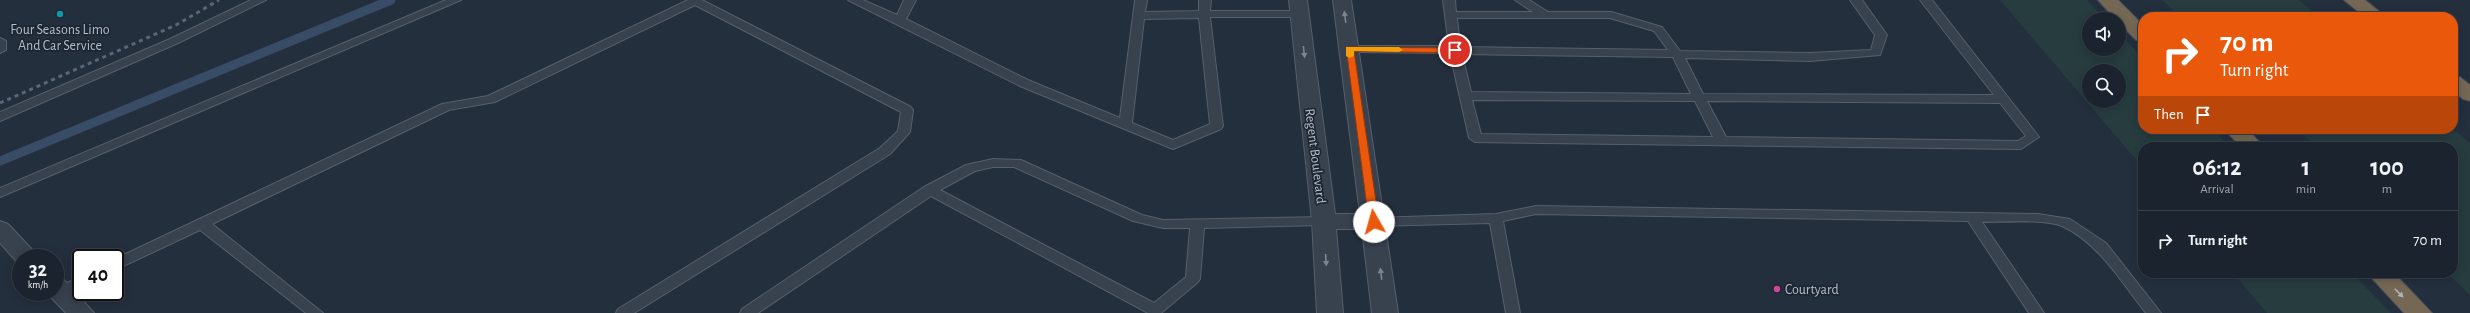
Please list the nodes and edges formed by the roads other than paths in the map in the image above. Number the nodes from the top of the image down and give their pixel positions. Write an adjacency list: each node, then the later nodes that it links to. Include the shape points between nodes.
1 (260, 0): 36 (lane, via 174,41)
2 (455, 0): 42 (lane)
3 (854, 0): 22 (lane)
4 (910, 0): 22 (lane)
5 (1140, 0): 21 (lane)
6 (1205, 0): 18 (lane)
7 (1342, 0): 25 (street, one-way to 7)
8 (1449, 0): 19 (lane)
9 (1521, 0): 20 (lane)
10 (1856, 0): 28 (lane, via 1881,35 1876,53 1810,57)
11 (1926, 0): 35 (lane)
12 (2107, 0): 23 (highway)
13 (2352, 0): 16 (highway); 17 (highway)
14 (694, 1): 47 (lane, via 491,98 446,107); 56 (lane, via 907,110 904,132 885,151)
15 (1299, 7): 18 (lane); 45 (street, Regent Boulevard, one-way to 45)
16 (2366, 12)
17 (2370, 12)
18 (1204, 14): 21 (lane); 37 (lane, via 1217,126 1173,145)
19 (1451, 15): 20 (lane); 27 (lane)
20 (1546, 15): 28 (lane, via 1611,15 1658,28)
21 (1139, 16): 37 (lane)
22 (900, 20): 37 (lane, via 1024,83)
23 (2138, 31)
24 (0, 42): 26 (lane)
25 (1349, 49): 27 (lane); 46 (street)
26 (0, 50)
27 (1455, 50): 28 (lane); 33 (lane)
28 (1677, 54): 34 (lane)
29 (2458, 75): 30 (highway)
30 (2470, 83)
31 (2458, 85): 32 (highway)
32 (2470, 95)
33 (1466, 96): 34 (lane); 39 (lane, via 1475,138)
34 (1699, 96): 35 (lane); 39 (lane)
35 (2003, 99): 39 (lane, via 2033,137 2021,145)
36 (0, 117)
37 (1125, 125)
38 (2240, 134): 40 (highway)
39 (1722, 142)
40 (2248, 142)
41 (929, 190): 48 (lane, via 971,168 993,163 1016,163 1138,218 1163,224); 48 (lane, via 1155,310 1193,279); 57 (lane)
42 (0, 193)
43 (1496, 218): 44 (lane, via 1536,210); 46 (lane); 60 (lane)
44 (1972, 218): 61 (lane); 62 (lane, via 2038,218 2065,222 2101,246)
45 (1324, 221): 46 (street); 48 (lane); 58 (street, Regent Boulevard, one-way to 58)
46 (1374, 222): 59 (street, one-way to 46)
47 (202, 224): 51 (lane); 55 (lane)
48 (1197, 225)
49 (0, 229): 50 (street)
50 (19, 249)
51 (124, 261)
52 (2384, 278): 63 (highway, one-way to 63)
53 (65, 287): 54 (street)
54 (81, 313)
55 (316, 313)
56 (623, 313)
57 (746, 313)
58 (1330, 313)
59 (1385, 313)
60 (1513, 313)
61 (2037, 313)
62 (2154, 313)
63 (2419, 313)

